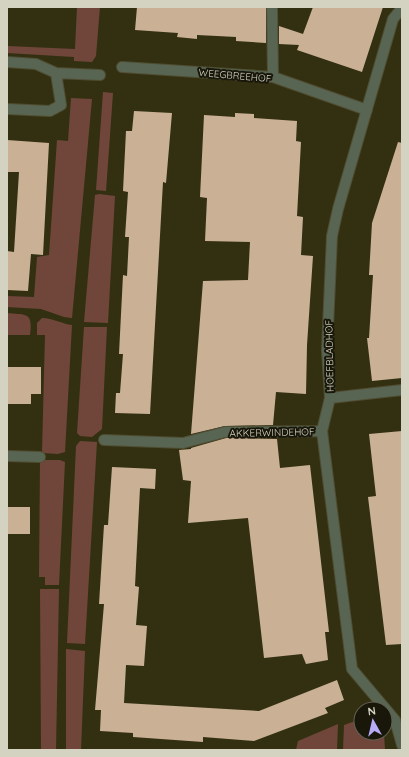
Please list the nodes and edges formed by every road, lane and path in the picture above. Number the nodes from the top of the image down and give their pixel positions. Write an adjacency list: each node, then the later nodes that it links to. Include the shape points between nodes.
1 (272, 7): 7 (street)
2 (402, 8): 9 (street, HOEFBLADHOF, via 393,19)
3 (7, 62): 5 (street, via 36,64)
4 (122, 67): 7 (street, WEEGBREEHOF)
5 (56, 73): 6 (street); 8 (street, via 61,104 50,111)
6 (100, 75)
7 (273, 77): 9 (street, WEEGBREEHOF)
8 (7, 109)
9 (367, 110): 11 (street, HOEFBLADHOF, via 332,236 327,350)
10 (402, 390): 11 (street)
11 (330, 398): 12 (street, HOEFBLADHOF)
12 (322, 431): 13 (street, AKKERWINDEHOF, via 226,432 183,443); 16 (street, HOEFBLADHOF, via 352,669 395,720)
13 (104, 440)
14 (7, 456): 15 (street)
15 (40, 456)
16 (402, 745)

